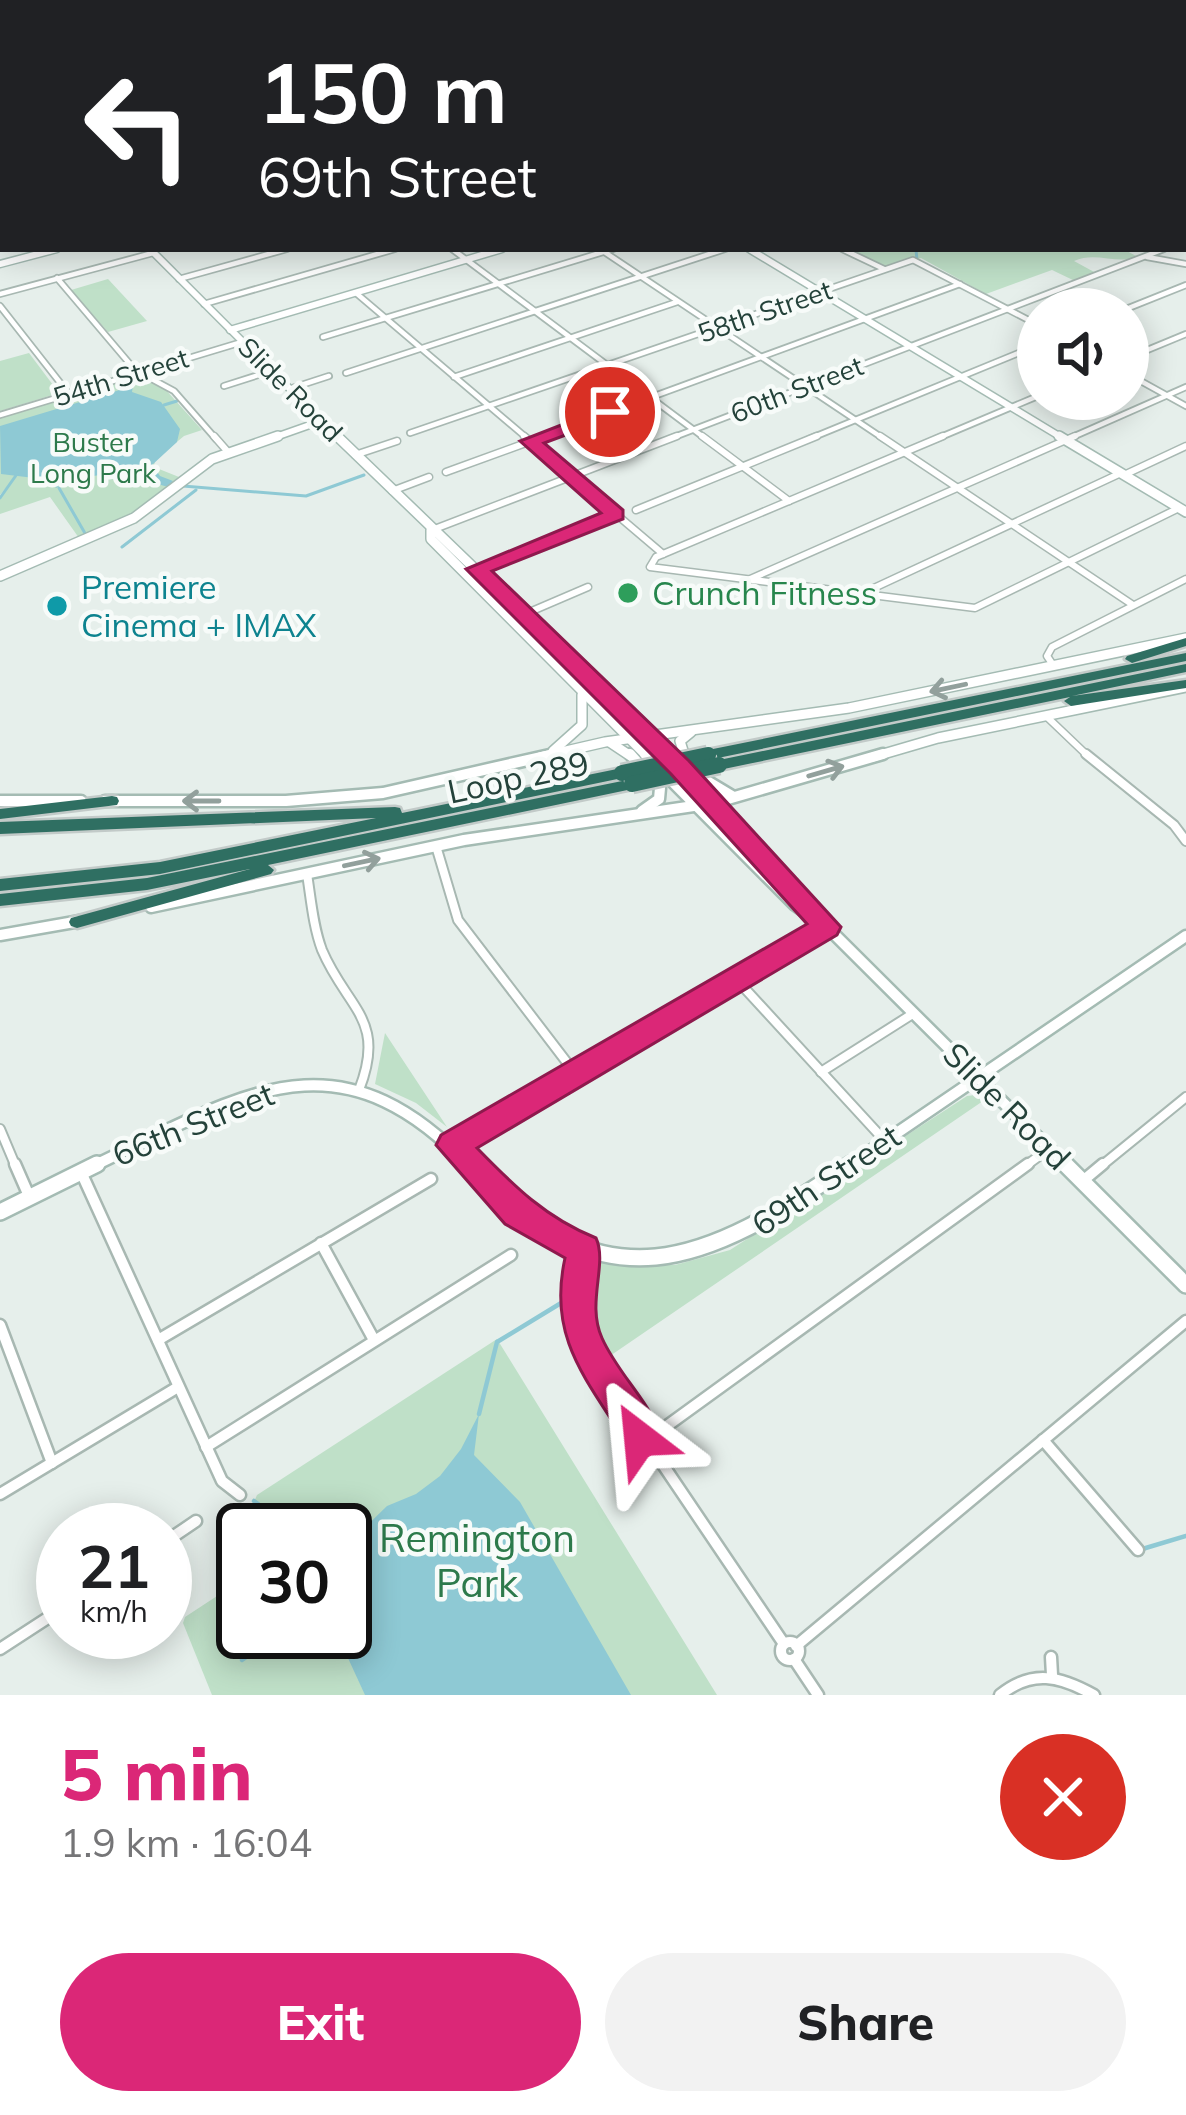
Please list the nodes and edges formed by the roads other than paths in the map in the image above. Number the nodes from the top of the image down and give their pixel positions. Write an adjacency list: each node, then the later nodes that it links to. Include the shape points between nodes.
1 (46, 252): 16 (main road)
2 (148, 252): 20 (street)
3 (153, 252): 21 (main road, Slide Road)
4 (276, 252): 21 (street)
5 (385, 252): 30 (street)
6 (456, 252): 15 (street)
7 (492, 252): 15 (main road, 54th Street)
8 (597, 252): 23 (street)
9 (606, 252): 19 (street)
10 (716, 252): 19 (street)
11 (754, 252): 25 (main road)
12 (848, 252): 18 (street)
13 (1156, 252): 14 (street, 60th Street)
14 (1145, 256): 17 (street); 32 (street, 60th Street)
15 (466, 260): 23 (street); 26 (main road, 54th Street)
16 (0, 264)
17 (1186, 264)
18 (885, 270): 22 (street, 58th Street, via 916,260); 25 (street, 58th Street)
19 (641, 276): 29 (street); 33 (street)
20 (57, 278): 27 (street); 52 (street)
21 (179, 279): 30 (main road, Slide Road)
22 (962, 283): 32 (street); 36 (street)
23 (499, 284): 33 (street); 35 (street)
24 (1186, 285): 28 (street)
25 (822, 292): 36 (main road); 38 (street, 58th Street)
26 (356, 293): 35 (street); 40 (main road, 54th Street)
27 (0, 294)
28 (1149, 300)
29 (679, 301): 38 (street); 43 (street)
30 (204, 304): 40 (main road, Slide Road)
31 (0, 306): 37 (street)
32 (1009, 309): 34 (street); 45 (street, 60th Street)
33 (533, 310): 43 (street); 46 (street)
34 (1017, 313)
35 (387, 319): 42 (street); 46 (street)
36 (865, 319): 45 (main road); 49 (street)
37 (15, 325): 39 (street); 62 (street)
38 (719, 328): 49 (street); 50 (street, 58th Street)
39 (0, 329)
40 (230, 330): 44 (main road, Slide Road)
41 (1186, 334): 47 (street)
42 (323, 337)
43 (570, 338): 50 (street); 55 (street)
44 (242, 342): 51 (main road, Slide Road); 52 (street, 54th Street)
45 (911, 346): 56 (main road); 58 (street, 60th Street)
46 (420, 347): 53 (street); 55 (street)
47 (1149, 349)
48 (1017, 353): 56 (street)
49 (761, 357): 58 (street); 64 (street)
50 (609, 367): 64 (street); 68 (street, 58th Street)
51 (271, 371): 57 (street); 61 (main road, Slide Road)
52 (140, 372): 62 (street, 54th Street); 78 (street, via 174,392)
53 (346, 373)
54 (329, 376): 61 (street)
55 (454, 376): 68 (street)
56 (960, 376): 67 (main road); 70 (street)
57 (224, 386)
58 (806, 386): 70 (street); 72 (street, 60th Street)
59 (1149, 386): 63 (street)
60 (1186, 387): 63 (street)
61 (289, 389): 71 (main road, Slide Road)
62 (69, 394): 69 (street, 54th Street)
63 (1166, 395): 66 (street); 74 (street)
64 (651, 397): 72 (street); 76 (street)
65 (1017, 405): 67 (street)
66 (1186, 406)
67 (1012, 407): 74 (main road); 79 (street)
68 (491, 408): 73 (street, 58th Street); 76 (street)
69 (0, 415)
70 (854, 418): 79 (street); 81 (street)
71 (321, 421): 78 (main road); 80 (main road, Slide Road)
72 (694, 429): 81 (street); 84 (street, 60th Street)
73 (410, 433)
74 (1066, 440): 83 (main road); 86 (street)
75 (397, 441): 80 (street)
76 (530, 441): 82 (street); 84 (street)
77 (1186, 446): 83 (street)
78 (228, 452): 98 (main road, via 134,518)
79 (905, 452): 86 (street); 88 (street)
80 (355, 455): 87 (main road, Slide Road)
81 (740, 464): 88 (street); 89 (street)
82 (446, 472)
83 (1122, 474): 90 (main road); 92 (street)
84 (571, 476): 91 (street); 93 (street, 60th Street)
85 (429, 477): 87 (street)
86 (957, 487): 92 (street); 100 (street)
87 (392, 491): 93 (main road, Slide Road)
88 (789, 501): 94 (street)
89 (636, 510)
90 (1184, 511): 96 (street)
91 (616, 514): 94 (street); 97 (street)
92 (1011, 524): 96 (street); 102 (street)
93 (430, 530): 97 (main road, Slide Road); 104 (main road, Slide Road)
94 (663, 554): 100 (street, via 650,567)
95 (0, 560): 98 (street)
96 (1070, 562): 102 (street, via 980,607); 103 (street)
97 (477, 569): 104 (main road, Slide Road)
98 (4, 575)
99 (1186, 579): 103 (street)
100 (746, 581): 102 (street)
101 (588, 587): 104 (street)
102 (860, 595)
103 (1133, 605): 107 (street, via 1052,647)
104 (517, 617): 109 (main road, Slide Road); 111 (main road, Slide Road)
105 (1186, 640): 107 (main road); 112 (highway)
106 (1186, 657): 112 (highway, Loop 289)
107 (1053, 665): 115 (main road, one-way to 115, via 849,708)
108 (1186, 668): 114 (highway, Loop 289)
109 (573, 682): 117 (main road, Slide Road); 119 (main road, via 585,701 582,725)
110 (1186, 686): 113 (main road); 114 (highway)
111 (607, 695): 115 (main road, via 655,727); 116 (main road, Slide Road)
112 (969, 701): 120 (highway, Loop 289)
113 (1046, 716): 123 (main road, one-way to 113, via 938,738); 132 (street)
114 (943, 718): 120 (highway, Loop 289)
115 (699, 728): 116 (main road); 123 (main road, via 680,741 681,753 717,789)
116 (646, 734): 117 (main road); 126 (main road, Slide Road)
117 (629, 738): 118 (main road); 127 (main road, Slide Road)
118 (605, 742): 119 (main road); 129 (main road, via 625,749 661,788 656,803)
119 (537, 759): 125 (main road, one-way to 125, via 357,797)
120 (714, 760): 121 (highway, Loop 289, bridge)
121 (627, 778): 122 (highway, Loop 289); 131 (highway, Loop 289)
122 (529, 793): 130 (highway, via 342,817); 136 (highway, Loop 289, via 160,868)
123 (744, 795): 126 (main road); 134 (main road, via 738,818)
124 (0, 801): 125 (main road)
125 (112, 801): 128 (highway)
126 (714, 803): 127 (main road); 134 (main road, Slide Road)
127 (697, 806): 129 (main road); 139 (main road, Slide Road)
128 (0, 814)
129 (634, 815): 133 (main road)
130 (0, 828)
131 (392, 834): 137 (highway, Loop 289, via 147,884); 138 (highway)
132 (1186, 841)
133 (436, 846): 135 (main road, one-way to 133); 145 (street, via 458,920)
134 (768, 859): 139 (main road, Slide Road)
135 (307, 874): 138 (main road); 147 (street, via 325,957 372,1032 374,1051)
136 (0, 885)
137 (0, 902)
138 (77, 922): 140 (main road)
139 (827, 927): 142 (street); 143 (main road, Slide Road)
140 (0, 935)
141 (1186, 936): 146 (main road, 69th Street)
142 (736, 980): 144 (street); 145 (street)
143 (914, 1013): 144 (street); 146 (main road, Slide Road)
144 (821, 1072): 150 (street)
145 (575, 1073): 151 (street)
146 (979, 1077): 150 (main road, 69th Street); 152 (main road, Slide Road)
147 (358, 1090): 151 (main road, 66th Street, via 416,1113); 153 (main road, 66th Street, via 262,1091)
148 (1186, 1097): 155 (street)
149 (0, 1130): 156 (street)
150 (885, 1141): 159 (main road, 69th Street, via 718,1246 638,1259)
151 (452, 1145): 159 (main road, 69th Street, via 517,1213)
152 (1050, 1148): 155 (main road, Slide Road); 167 (street)
153 (81, 1170): 156 (main road, 66th Street); 164 (street)
154 (431, 1179): 158 (street)
155 (1082, 1181): 161 (main road, Slide Road)
156 (29, 1197): 157 (main road, 66th Street)
157 (0, 1213)
158 (321, 1243): 164 (street); 165 (street)
159 (584, 1250): 167 (street, via 575,1292 584,1342)
160 (511, 1255): 165 (street)
161 (1186, 1285)
162 (1186, 1321): 168 (street)
163 (0, 1325): 170 (street)
164 (158, 1340): 166 (street)
165 (374, 1340): 169 (street)
166 (178, 1387): 169 (street); 170 (street)
167 (648, 1439): 178 (street)
168 (1043, 1440): 175 (street); 178 (street)
169 (206, 1447): 172 (street, via 222,1481)
170 (52, 1462): 171 (street)
171 (0, 1494)
172 (240, 1495)
173 (196, 1521): 174 (street)
174 (192, 1524)
175 (1138, 1550)
176 (36, 1626): 177 (street)
177 (0, 1649)
178 (791, 1650): 181 (street)
179 (1052, 1657): 180 (street)
180 (1052, 1675): 182 (street, via 1023,1678); 183 (street)
181 (818, 1695)
182 (1000, 1695)
183 (1094, 1695)

